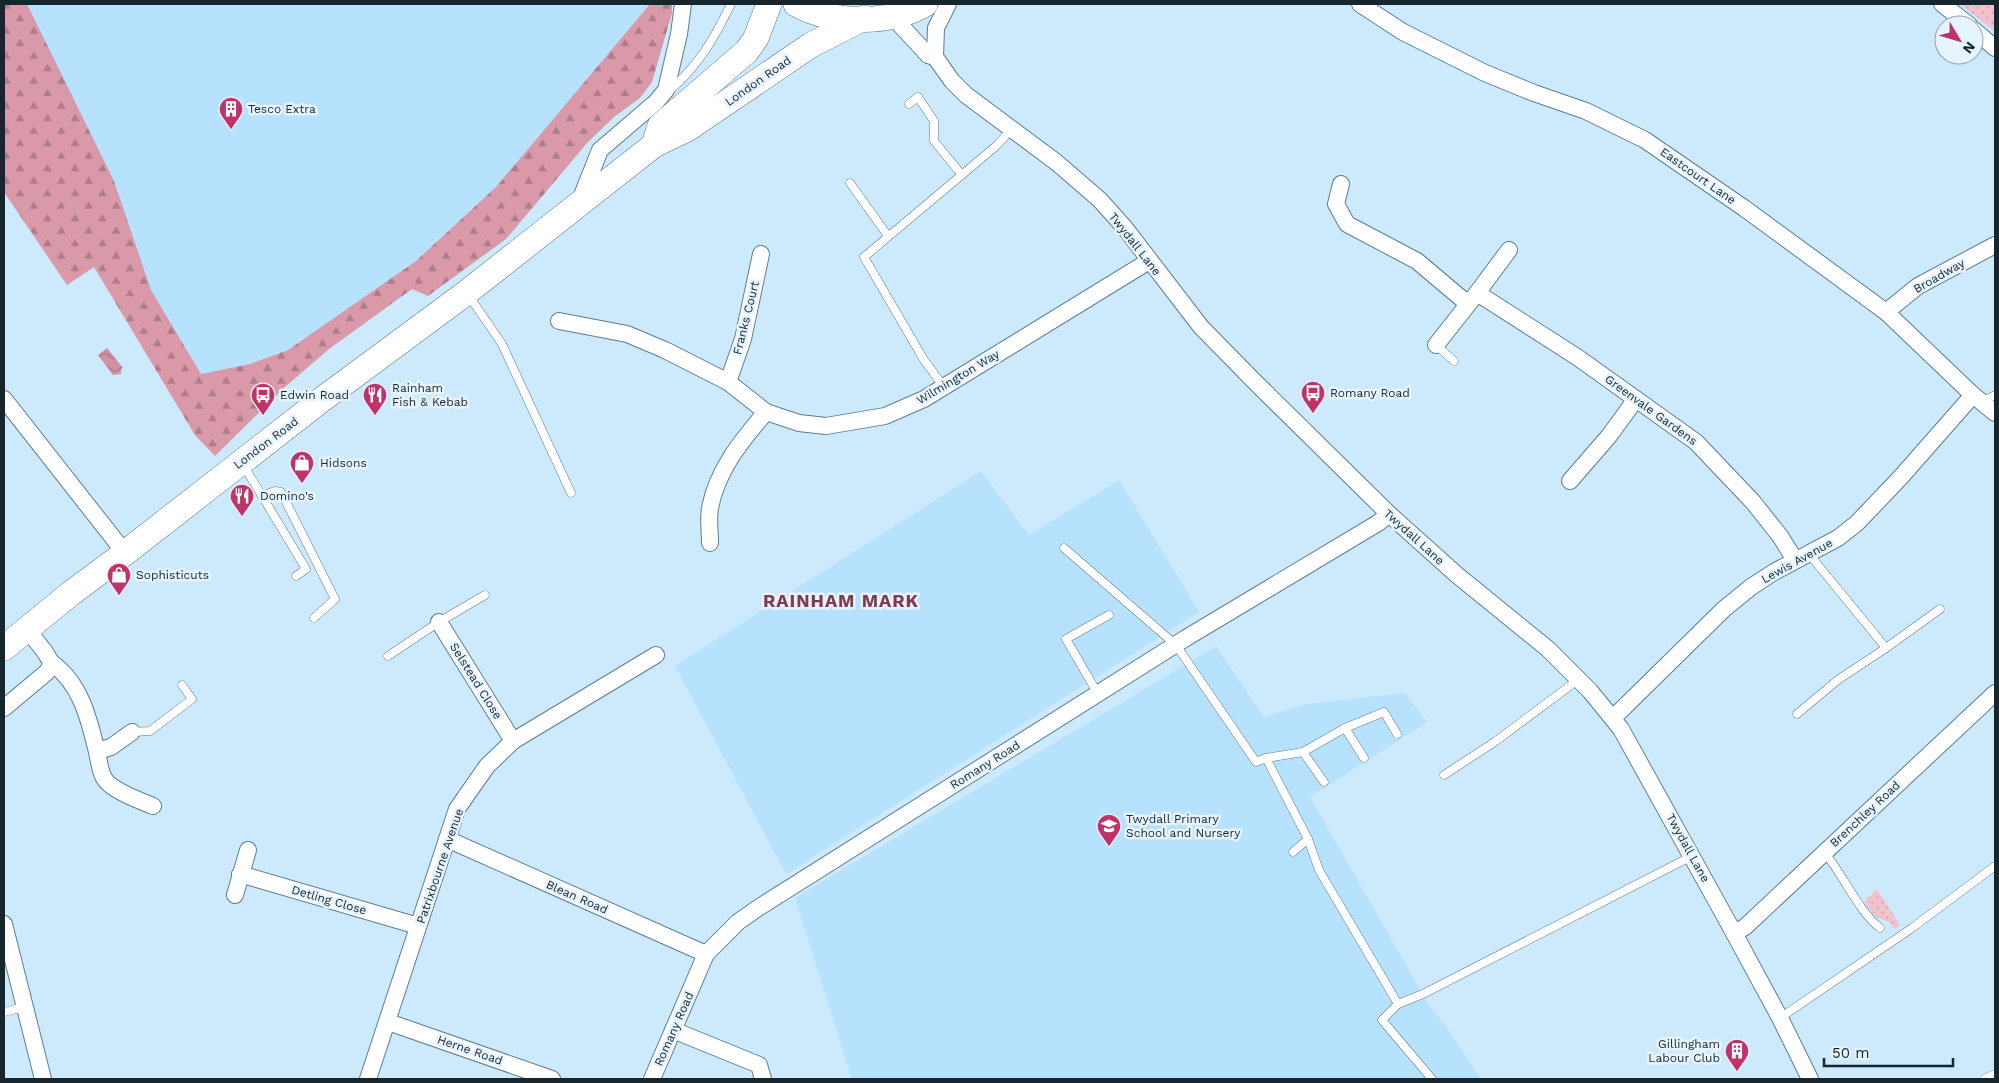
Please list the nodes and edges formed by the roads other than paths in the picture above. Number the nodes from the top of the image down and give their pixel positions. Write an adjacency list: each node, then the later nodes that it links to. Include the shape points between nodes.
1 (683, 4): 15 (street, via 669,82)
2 (731, 4): 15 (lane, via 714,39 694,67)
3 (769, 4): 18 (main road, London Road, via 756,38 747,51 660,126)
4 (796, 4): 11 (main road, via 835,18)
5 (925, 4): 10 (main road)
6 (948, 4): 14 (street, via 936,28)
7 (1360, 4): 30 (street, Eastcourt Lane, via 1403,32 1485,73 1586,111 1645,140)
8 (1942, 4): 9 (street)
9 (1956, 15)
10 (892, 16): 11 (main road); 14 (street, Twydall Lane, via 928,55)
11 (864, 18): 18 (main road, London Road, via 811,45 689,128)
12 (1984, 39): 13 (street)
13 (1995, 48)
14 (934, 57): 17 (street, Twydall Lane, via 966,95)
15 (656, 102): 22 (street, via 600,150)
16 (909, 104): 19 (lane, via 918,97 934,121 934,141)
17 (1011, 130): 19 (lane); 27 (street, Twydall Lane, via 1056,162 1100,200)
18 (654, 145): 22 (main road, London Road)
19 (962, 175): 23 (lane)
20 (850, 183): 23 (lane)
21 (1341, 184): 29 (street, Greenvale Gardens, via 1336,204 1347,224 1417,261)
22 (578, 205): 28 (main road, London Road)
23 (888, 236): 35 (lane, via 864,257 924,360)
24 (1995, 244): 30 (street, Broadway, via 1918,286)
25 (1509, 250): 29 (street)
26 (761, 254): 34 (street, Franks Court, via 743,339)
27 (1149, 261): 35 (street, Wilmington Way); 45 (street, Twydall Lane, via 1201,327)
28 (466, 293): 41 (main road, London Road); 43 (lane, via 502,344)
29 (1473, 298): 32 (street); 38 (street, Greenvale Gardens, via 1577,357)
30 (1886, 312): 36 (street, Eastcourt Lane)
31 (559, 321): 34 (street, Wilmington Way, via 627,334)
32 (1436, 345): 33 (lane)
33 (1454, 361)
34 (728, 382): 39 (street, Wilmington Way)
35 (944, 387): 39 (street, Wilmington Way, via 885,416 826,426 799,423)
36 (1983, 398): 40 (street, Eastcourt Lane); 49 (street, Lewis Avenue, via 1866,515 1838,538)
37 (4, 399): 48 (street)
38 (1636, 399): 42 (street); 49 (street, Greenvale Gardens, via 1696,442)
39 (766, 412): 46 (street, via 738,444 718,479 710,509)
40 (1995, 413)
41 (241, 462): 44 (lane); 48 (main road, London Road)
42 (1570, 481)
43 (571, 494)
44 (262, 496): 50 (lane, via 306,569); 54 (lane, via 281,492 335,600)
45 (1388, 514): 57 (street, Romany Road); 63 (street, Twydall Lane)
46 (710, 543)
47 (1064, 548): 57 (lane)
48 (125, 553): 56 (main road, London Road)
49 (1802, 557): 59 (lane); 69 (street, Lewis Avenue, via 1764,578 1724,609)
50 (296, 576)
51 (485, 595): 55 (lane)
52 (1940, 609): 59 (lane)
53 (1108, 615): 66 (lane, via 1066,639)
54 (314, 618)
55 (439, 622): 61 (lane); 73 (street, Selstead Close)
56 (27, 629): 58 (main road, London Road); 62 (street)
57 (1176, 645): 66 (street, Romany Road); 76 (lane, via 1256,762)
58 (4, 648)
59 (1886, 648): 68 (lane, via 1838,679)
60 (656, 655): 73 (street, Patrixbourne Avenue)
61 (388, 656)
62 (52, 663): 67 (street, via 47,672); 74 (street, via 66,673 78,692)
63 (1579, 679): 69 (street, Twydall Lane); 78 (lane)
64 (182, 685): 71 (lane, via 192,699 150,731)
65 (1995, 693): 85 (street, Brenchley Road)
66 (1098, 694): 94 (street, Romany Road, via 758,908 738,922)
67 (4, 708)
68 (1797, 714)
69 (1613, 718): 86 (street, Twydall Lane)
70 (1345, 728): 72 (lane, via 1384,712); 75 (lane); 77 (lane)
71 (132, 732): 74 (street, via 111,747)
72 (1397, 734)
73 (513, 741): 82 (street, Patrixbourne Avenue, via 487,766 457,809)
74 (97, 751): 80 (street, via 104,779 128,797)
75 (1303, 752): 76 (lane); 79 (lane)
76 (1266, 758): 81 (lane)
77 (1364, 758)
78 (1444, 775)
79 (1324, 782)
80 (153, 806)
81 (1308, 839): 84 (lane); 95 (lane, via 1320,870)
82 (447, 840): 91 (street, Patrixbourne Avenue); 94 (street, Blean Road)
83 (248, 850): 88 (street)
84 (1292, 852)
85 (1824, 852): 92 (lane); 93 (street, Brenchley Road, via 1745,927)
86 (1692, 856): 93 (street, Twydall Lane); 95 (lane)
87 (1995, 866): 98 (lane, via 1912,928)
88 (240, 874): 89 (street); 91 (street, Detling Close)
89 (235, 895)
90 (4, 924): 96 (street)
91 (418, 926): 99 (street, Patrixbourne Avenue)
92 (1880, 928)
93 (1734, 933): 98 (street, Twydall Lane)
94 (706, 954): 100 (street, Romany Road)
95 (1398, 1004): 107 (lane, via 1382,1020)
96 (24, 1007): 97 (lane); 102 (street)
97 (4, 1012)
98 (1780, 1018): 108 (street, Twydall Lane)
99 (388, 1022): 103 (street, Patrixbourne Avenue); 104 (street, Herne Road)
100 (673, 1030): 105 (street, Romany Road); 106 (street, via 758,1066)
101 (1995, 1074): 109 (lane)
102 (43, 1079)
103 (368, 1079)
104 (552, 1079)
105 (652, 1079)
106 (763, 1079)
107 (1432, 1079)
108 (1810, 1079)
109 (1984, 1079)

